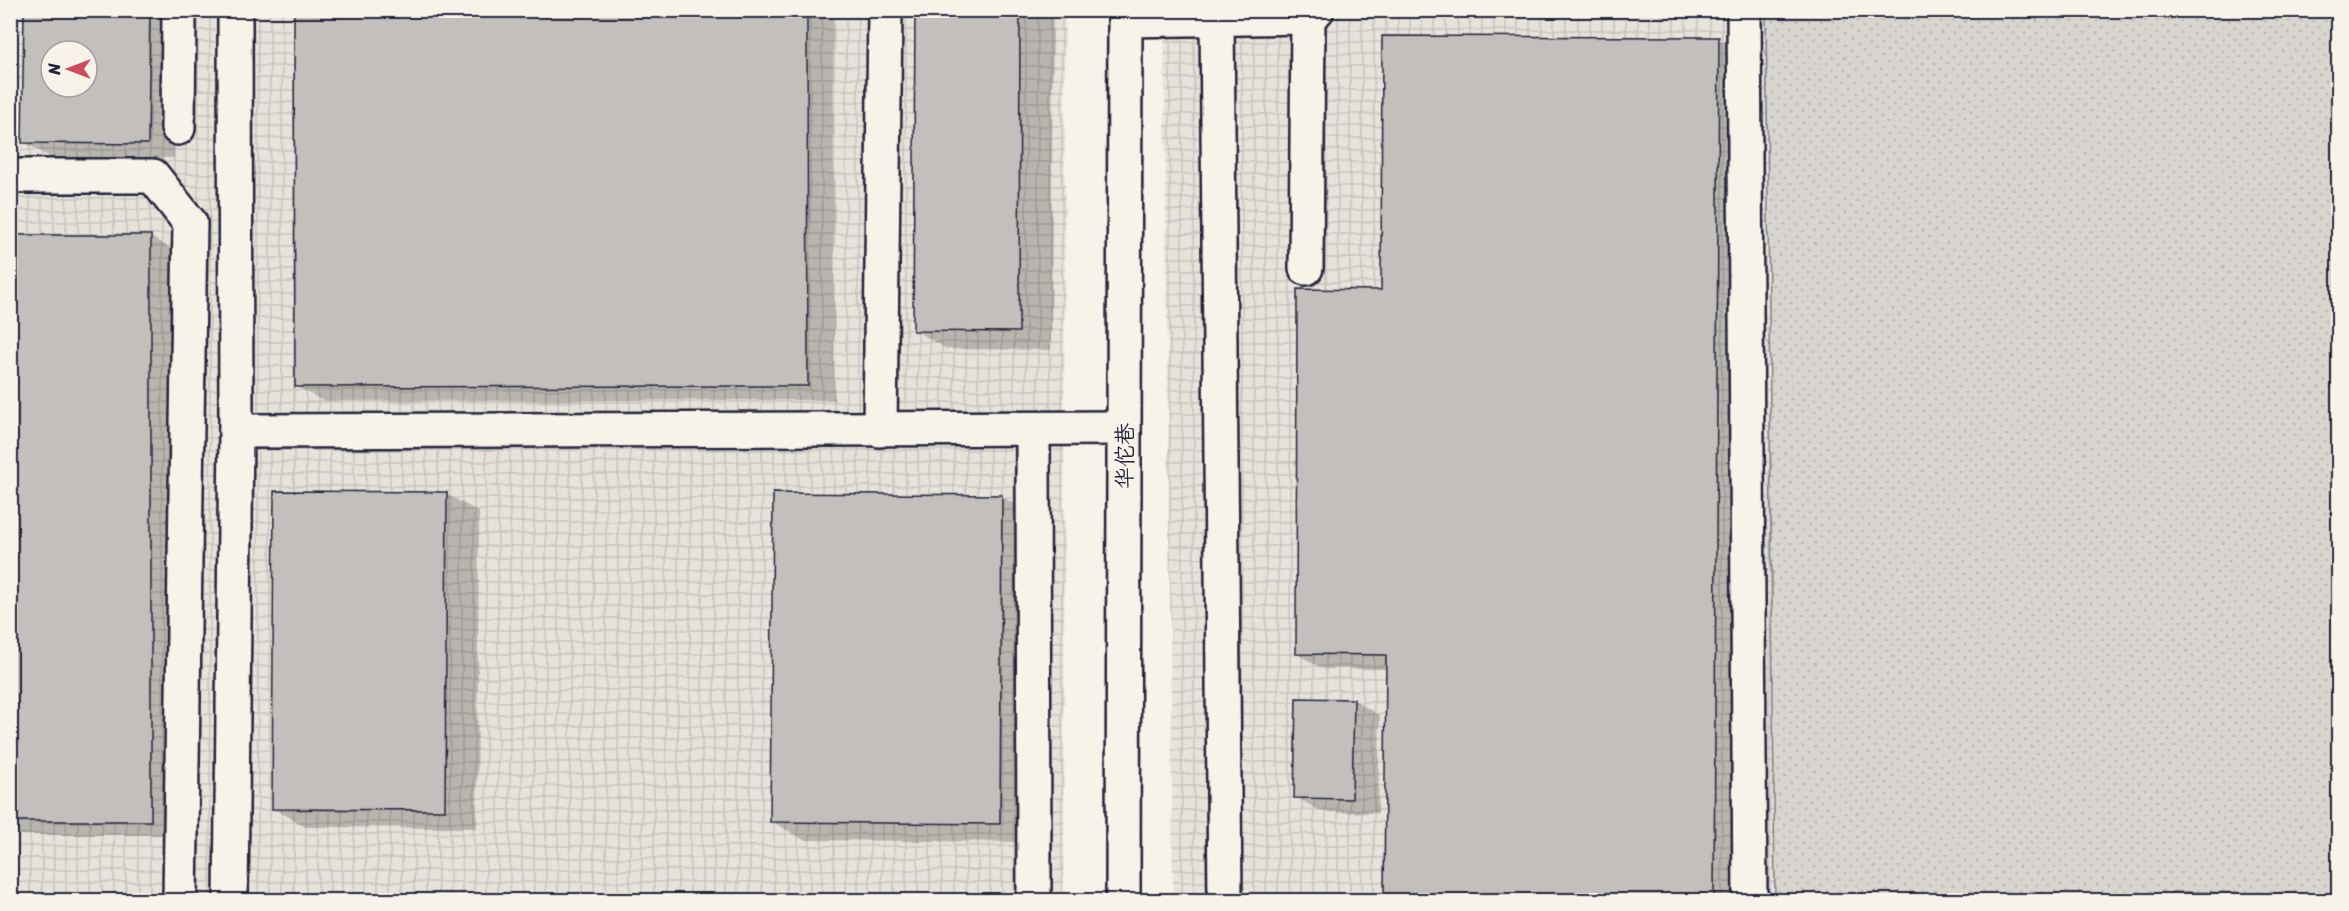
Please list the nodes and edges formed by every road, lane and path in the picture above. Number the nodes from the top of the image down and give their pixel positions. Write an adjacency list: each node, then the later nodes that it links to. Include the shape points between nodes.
1 (179, 10): 8 (street)
2 (235, 10): 14 (street)
3 (885, 10): 13 (street)
4 (1744, 10): 20 (street)
5 (1313, 14): 7 (street); 10 (street)
6 (1125, 15): 7 (street); 11 (street, 华佗巷)
7 (1217, 18): 19 (street)
8 (178, 128)
9 (10, 176): 15 (street, via 153,176 190,223)
10 (1306, 268)
11 (1124, 428): 12 (street); 18 (street, 华佗巷)
12 (1033, 429): 13 (street); 17 (street)
13 (880, 430): 14 (street)
14 (236, 431): 16 (street)
15 (180, 900)
16 (231, 900)
17 (1034, 900)
18 (1123, 900)
19 (1225, 900)
20 (1750, 900)

